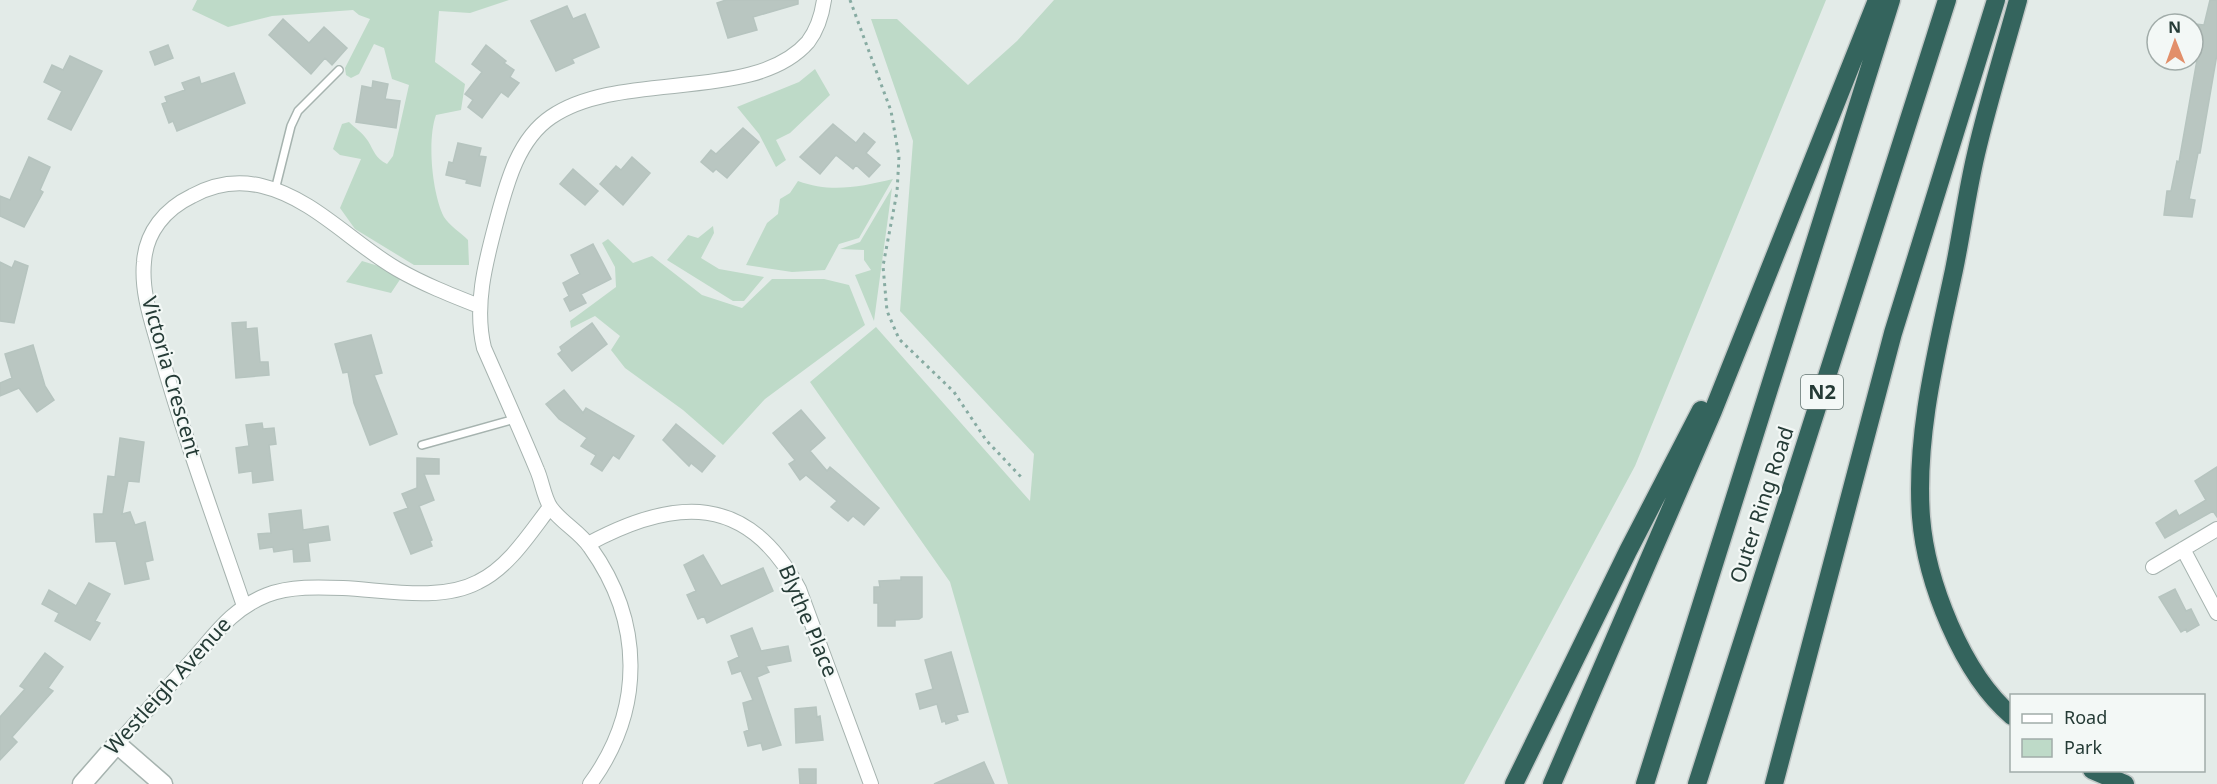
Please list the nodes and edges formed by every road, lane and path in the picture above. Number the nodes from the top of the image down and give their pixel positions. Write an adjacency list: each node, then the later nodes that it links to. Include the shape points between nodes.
1 (824, 0): 10 (street, via 808,42 775,65 732,78 611,93 583,100 550,118 526,144 508,177)
2 (850, 0): 14 (path, via 891,111 899,157 897,192 883,266 886,310 899,339 954,392 986,440)
3 (1877, 0): 11 (highway)
4 (1891, 0): 31 (highway, Outer Ring Road / N2)
5 (1947, 0): 32 (highway, Outer Ring Road / N2)
6 (1996, 0): 33 (highway, via 1893,333)
7 (2018, 0): 22 (highway, via 1976,154 1934,365 1922,461 1921,518 1932,574 1950,627 1995,702)
8 (339, 70): 9 (lane, via 298,111)
9 (275, 191): 10 (street, Victoria Crescent, via 308,207 396,268); 20 (street, Victoria Crescent, via 245,183 222,184 186,199 154,227 144,262 146,300 168,378)
10 (479, 306): 12 (street, via 484,348)
11 (1755, 307): 29 (highway, via 1628,551); 30 (highway)
12 (515, 419): 13 (lane); 15 (street)
13 (422, 445)
14 (1022, 478)
15 (550, 507): 17 (street); 20 (street, Westleigh Avenue, via 517,550 478,582 451,591 296,588 269,594)
16 (2217, 529): 18 (street)
17 (588, 544): 27 (street, via 611,577 622,603 628,624 630,664 617,733 606,762); 28 (street, Blythe Place, via 637,519 690,512 736,522 767,541 785,563 803,600)
18 (2183, 549): 19 (street); 21 (street)
19 (2152, 567)
20 (244, 606): 23 (street, Westleigh Avenue, via 213,633)
21 (2217, 613)
22 (2010, 714)
23 (117, 744): 25 (street, Westleigh Avenue); 26 (street)
24 (2095, 772): 34 (highway)
25 (82, 784)
26 (163, 784)
27 (590, 784)
28 (871, 784)
29 (1514, 784)
30 (1552, 784)
31 (1645, 784)
32 (1697, 784)
33 (1774, 784)
34 (2125, 784)

